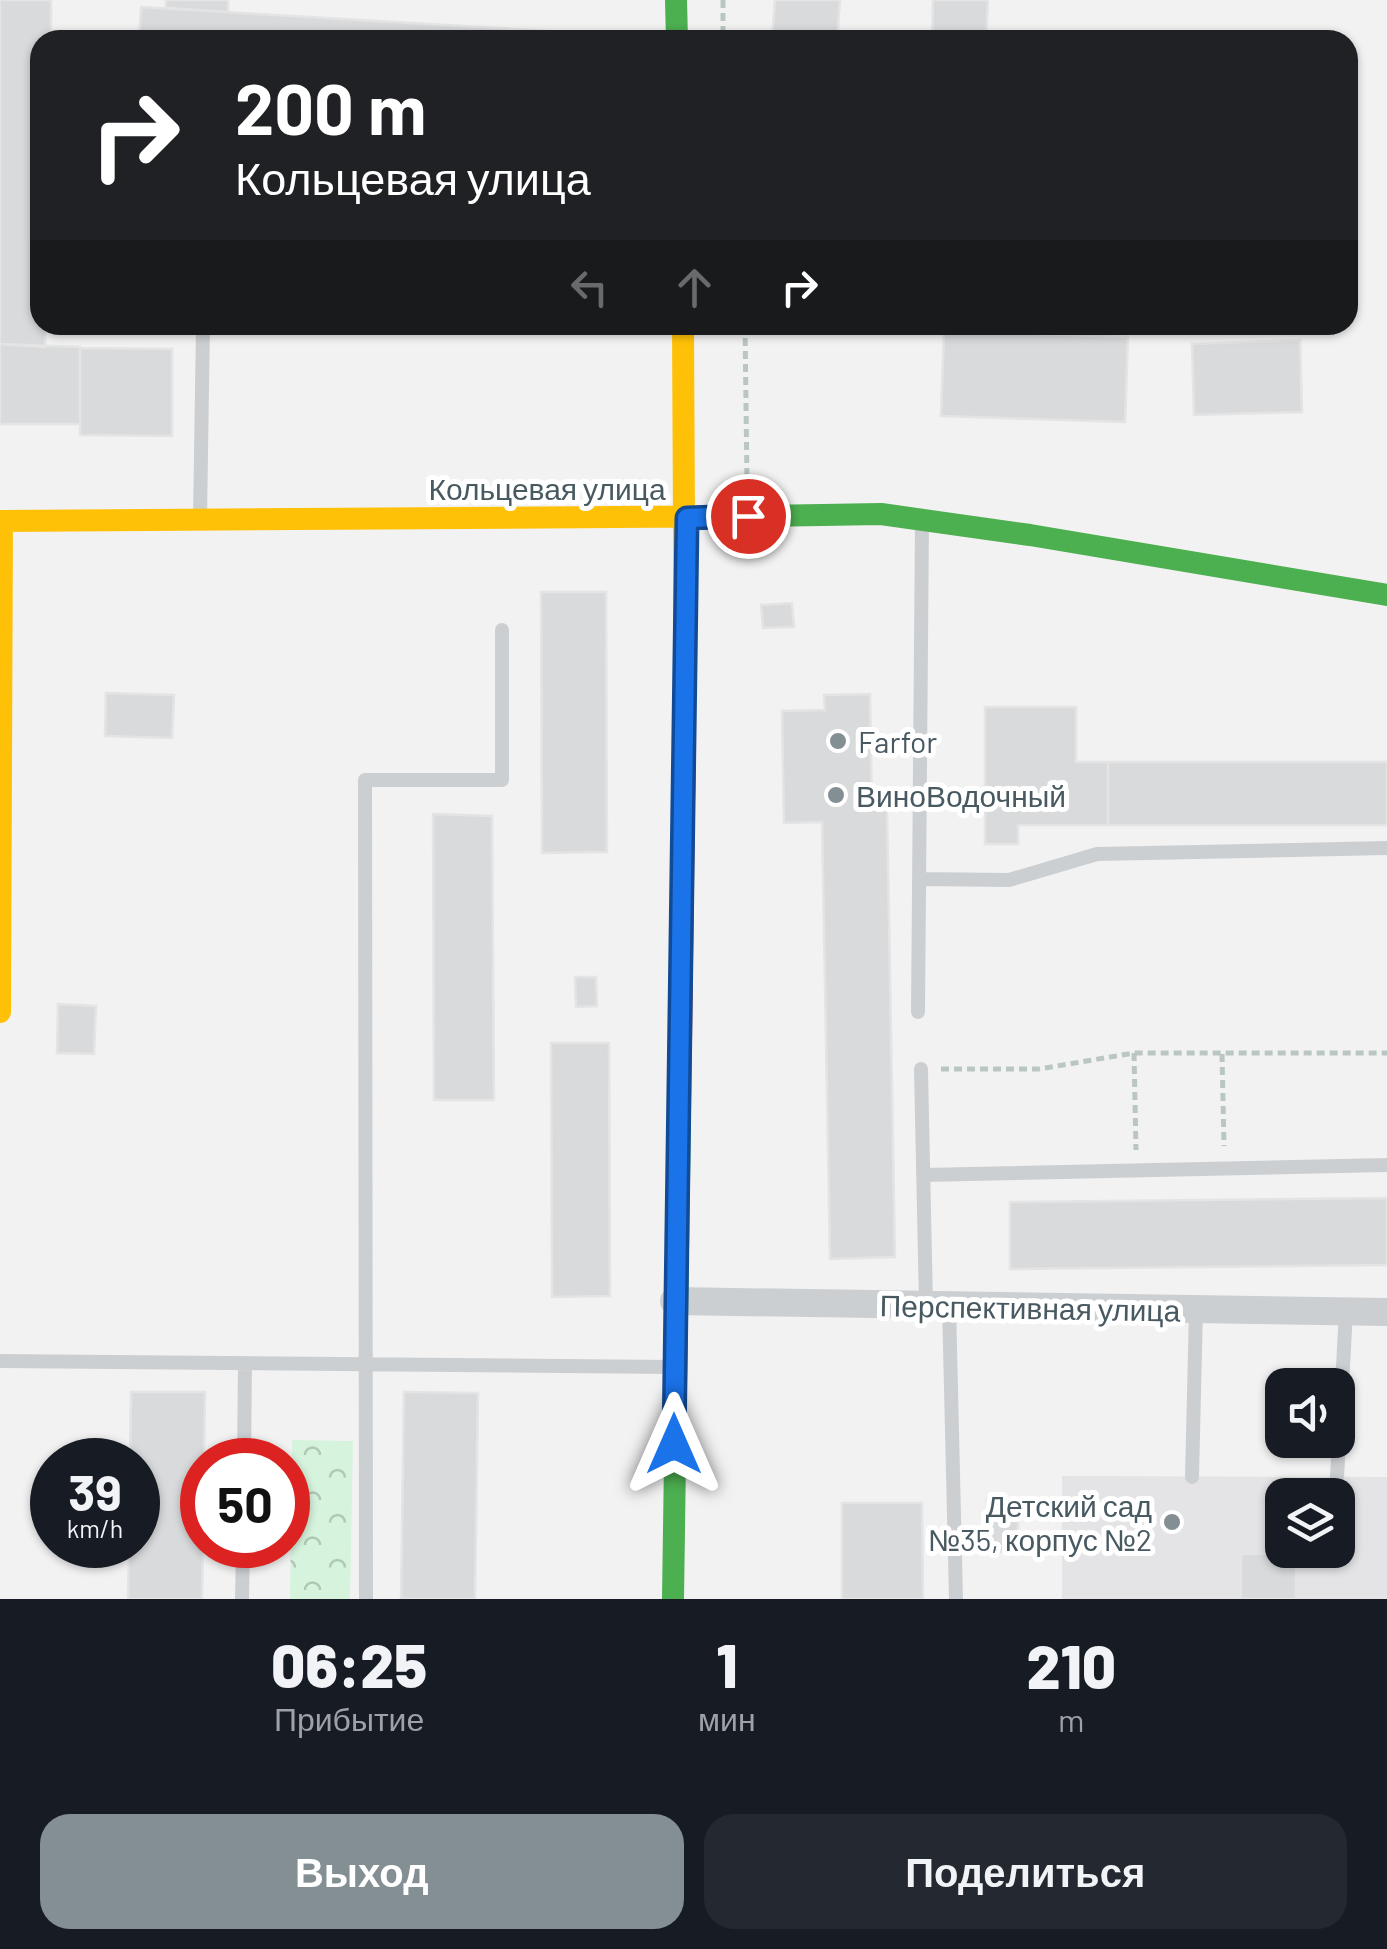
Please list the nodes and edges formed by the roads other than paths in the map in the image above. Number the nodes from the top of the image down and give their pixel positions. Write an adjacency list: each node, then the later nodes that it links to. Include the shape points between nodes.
1 (676, 0): 2 (street)
2 (677, 30)
3 (203, 335): 6 (lane)
4 (683, 335): 5 (street)
5 (687, 518): 6 (street, Кольцевая улица); 7 (street, Кольцевая улица, via 882,514); 18 (street)
6 (200, 520): 8 (street, Кольцевая улица)
7 (922, 520): 9 (street, Кольцевая улица); 12 (lane)
8 (1, 521): 13 (street)
9 (1387, 595)
10 (502, 630): 25 (lane, via 502,780 365,780)
11 (1387, 848): 12 (lane, via 1097,854 1009,880)
12 (918, 880): 14 (lane)
13 (0, 1012)
14 (918, 1012)
15 (921, 1069): 17 (lane)
16 (1387, 1166): 17 (lane)
17 (923, 1175): 19 (lane)
18 (674, 1301): 19 (street, Перспективная улица); 26 (street)
19 (937, 1305): 20 (street, Перспективная улица); 34 (lane)
20 (1196, 1309): 21 (street, Перспективная улица); 28 (lane)
21 (1346, 1311): 22 (street, Перспективная улица); 29 (lane)
22 (1387, 1312)
23 (0, 1361): 24 (lane)
24 (245, 1363): 25 (lane); 27 (lane)
25 (366, 1364): 26 (lane); 32 (lane)
26 (674, 1367): 33 (street)
27 (244, 1438)
28 (1192, 1476)
29 (1337, 1477)
30 (243, 1568): 31 (lane)
31 (242, 1599)
32 (366, 1599)
33 (673, 1599)
34 (956, 1599)

